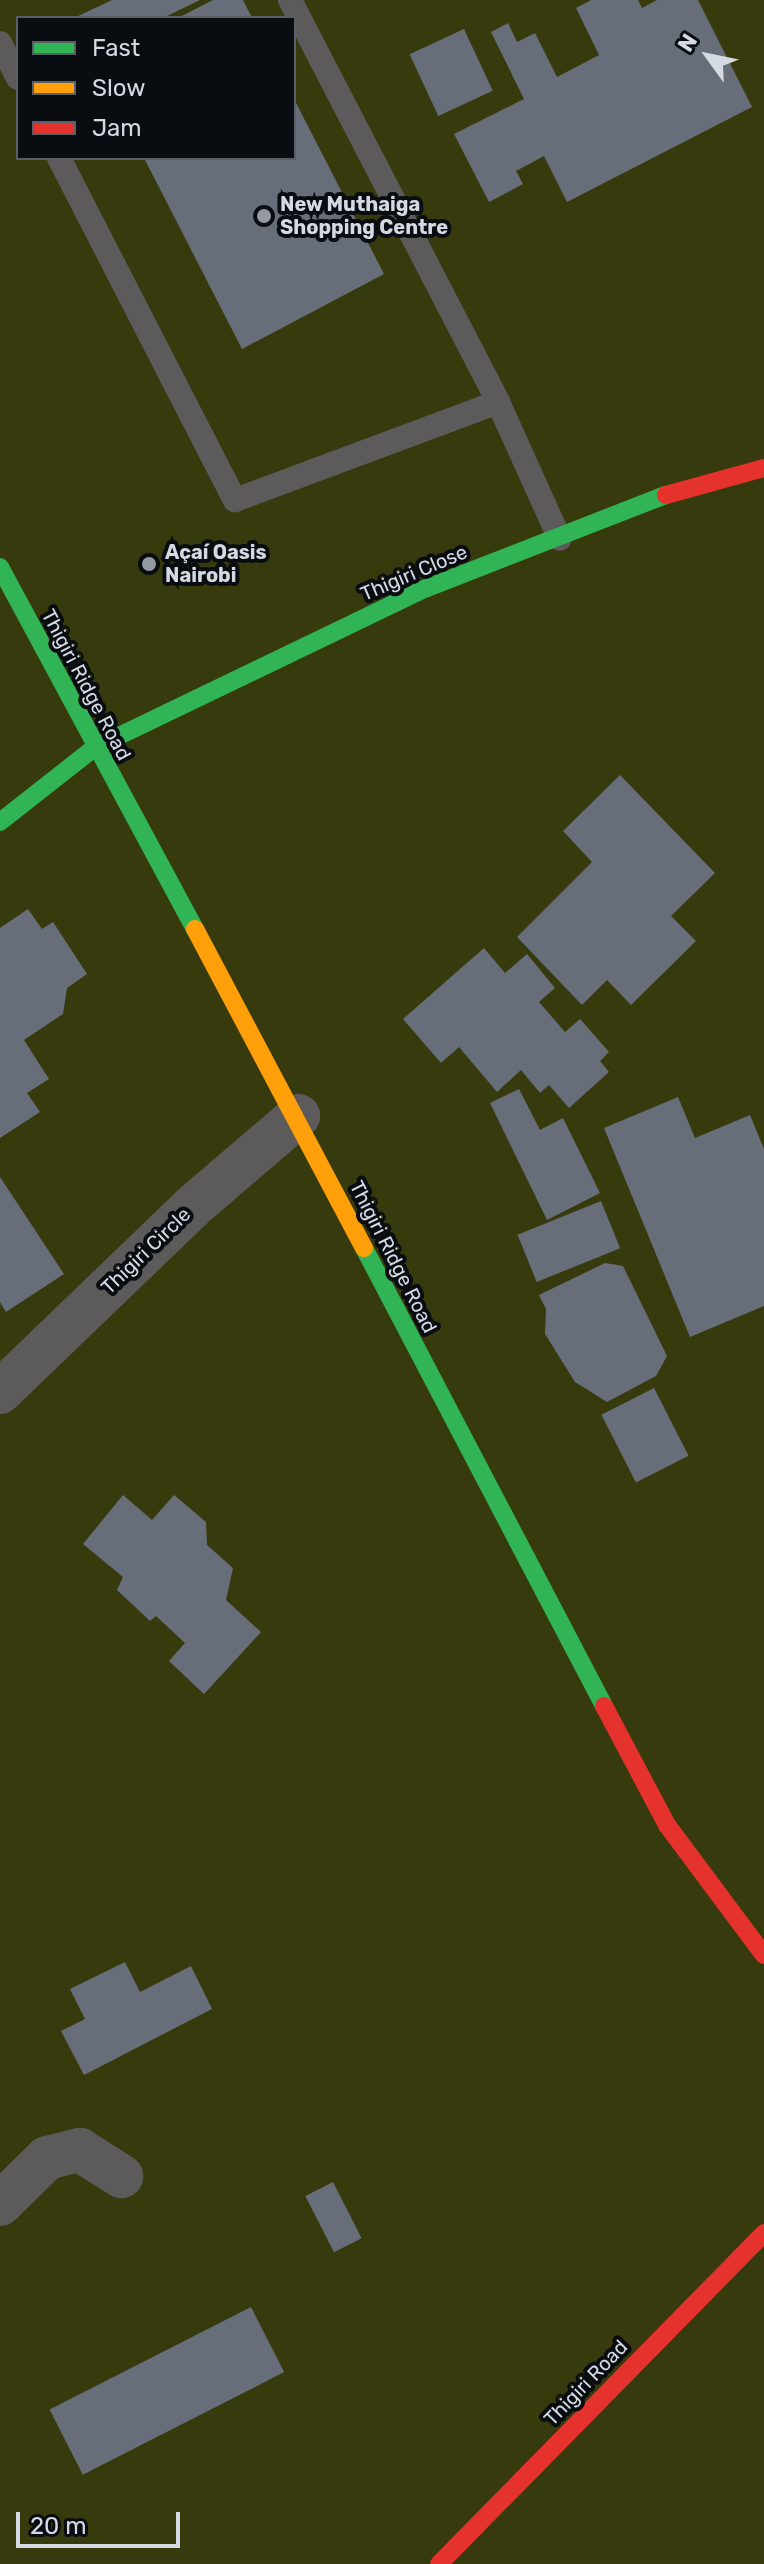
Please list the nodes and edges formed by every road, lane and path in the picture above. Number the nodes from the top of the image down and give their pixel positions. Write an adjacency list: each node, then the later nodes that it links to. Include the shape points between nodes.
1 (290, 0): 5 (lane)
2 (0, 43): 3 (lane)
3 (16, 74)
4 (60, 160): 5 (lane, via 235,500)
5 (498, 402): 7 (lane)
6 (764, 468): 7 (street, Thigiri Close, via 662,496)
7 (560, 539): 9 (street, Thigiri Close, via 427,588)
8 (0, 567): 9 (street, Thigiri Ridge Road)
9 (94, 748): 10 (street, Thigiri Close); 11 (street, Thigiri Ridge Road)
10 (0, 822)
11 (298, 1116): 12 (street, Thigiri Circle, via 192,1207); 13 (street, Thigiri Ridge Road, via 434,1387 667,1825)
12 (0, 1392)
13 (764, 1955)
14 (121, 2176): 15 (street, via 80,2150 47,2158)
15 (0, 2204)
16 (764, 2233): 17 (street, Thigiri Road)
17 (439, 2564)

